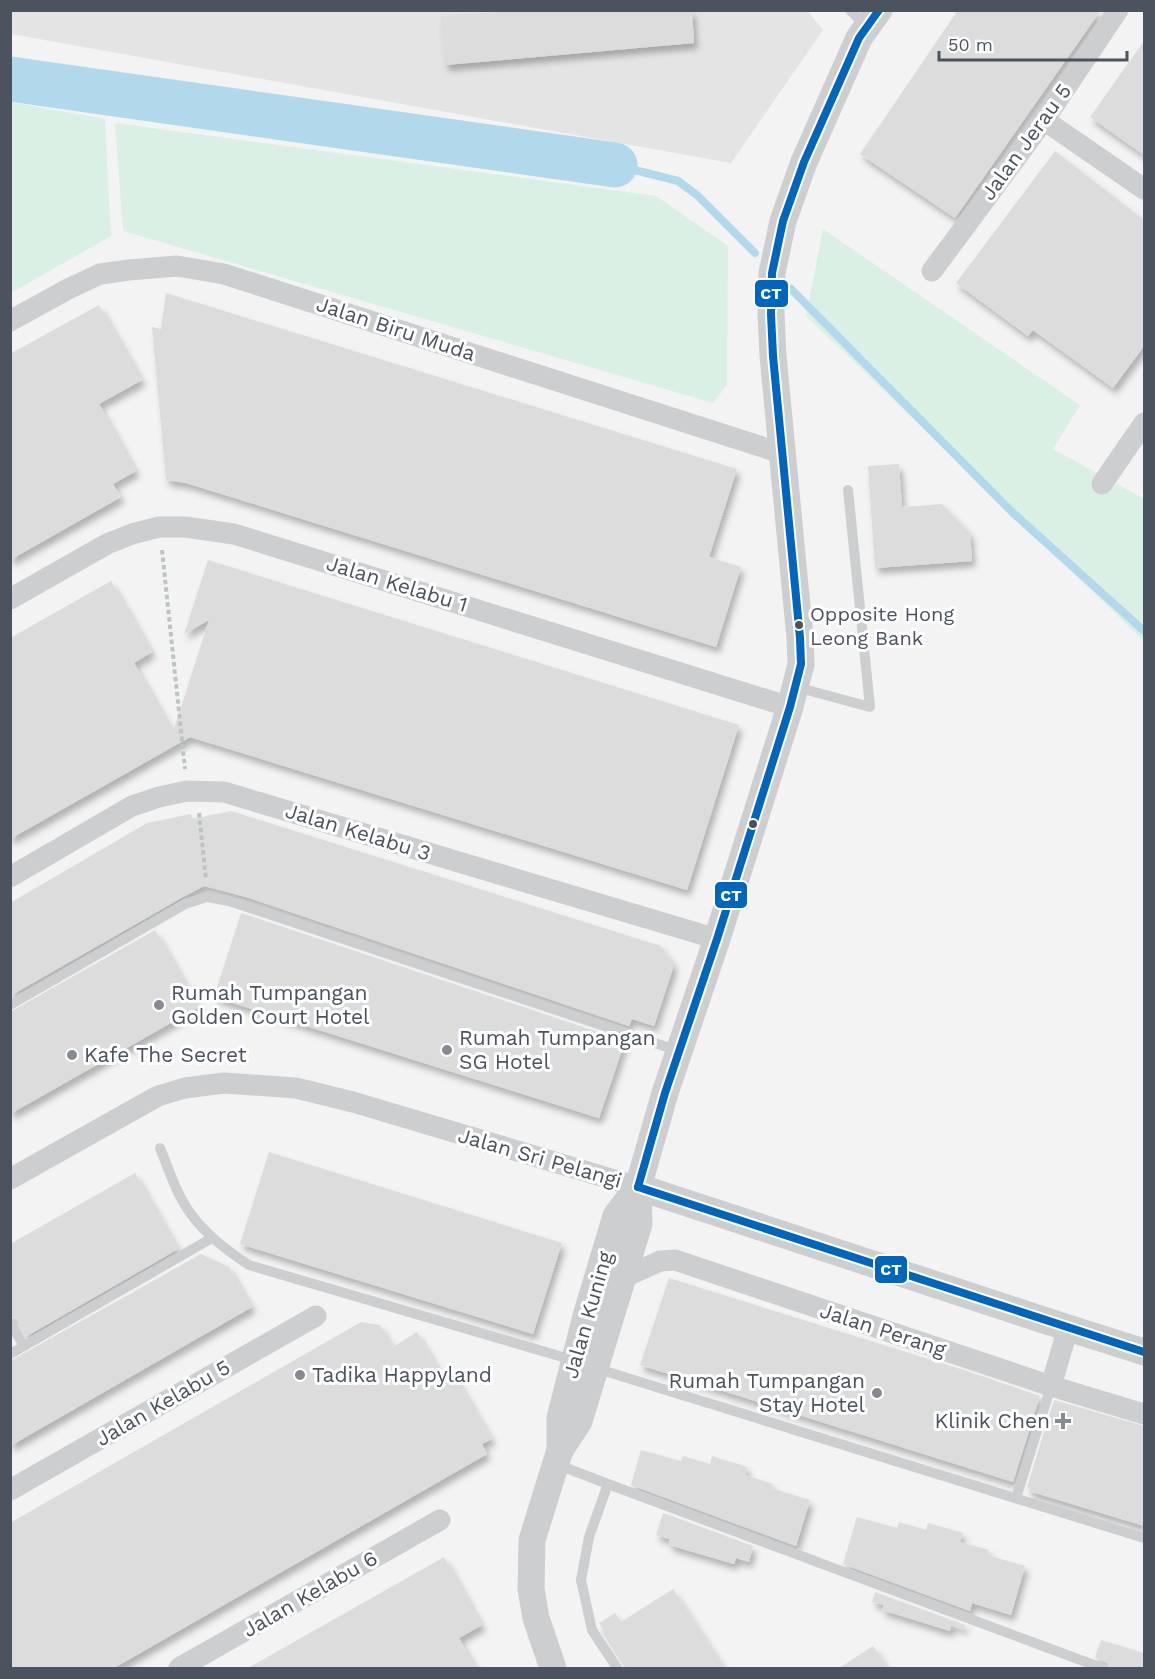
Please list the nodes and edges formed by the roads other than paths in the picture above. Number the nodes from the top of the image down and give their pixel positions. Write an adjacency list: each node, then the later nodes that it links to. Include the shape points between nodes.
1 (1118, 10): 3 (street, Jalan Jerau 5)
2 (865, 16): 8 (street, Jalan Kuning, via 804,162 783,221 772,273 773,356)
3 (1044, 120): 4 (street); 5 (street, Jalan Jerau 5)
4 (1144, 189)
5 (932, 271)
6 (10, 321): 8 (street, Jalan Biru Muda, via 100,274 177,266 224,274)
7 (1144, 423): 9 (street)
8 (784, 454): 12 (street, Jalan Kuning, via 801,664)
9 (1102, 484)
10 (848, 490): 12 (lane, via 870,707)
11 (10, 599): 12 (street, Jalan Kelabu 1, via 107,544 159,527 184,527 234,534)
12 (793, 697): 14 (street, Jalan Kuning)
13 (10, 877): 14 (street, Jalan Kelabu 3, via 132,806 192,791 224,792)
14 (717, 939): 16 (street, Jalan Kuning)
15 (10, 1005): 16 (lane, via 185,904 207,897 229,901)
16 (680, 1051): 19 (street, Jalan Kuning)
17 (160, 1148): 20 (lane, via 182,1201)
18 (10, 1179): 19 (street, Jalan Sri Pelangi, via 158,1096 224,1083 296,1088 353,1102)
19 (638, 1187): 21 (street, Jalan Kuning, via 639,1224); 24 (street, Jalan Sri Pelangi); 28 (street, Jalan Kuning, via 616,1216)
20 (212, 1238): 25 (lane); 28 (lane, via 249,1264)
21 (623, 1278): 28 (street, Jalan Kuning); 29 (street, Jalan Perang, via 660,1261 675,1260)
22 (316, 1316): 33 (street, Jalan Kelabu 5)
23 (10, 1323): 25 (lane)
24 (1068, 1328): 26 (street, Jalan Sri Pelangi); 29 (street)
25 (24, 1346): 27 (lane)
26 (1144, 1352)
27 (10, 1354)
28 (585, 1364): 31 (street, Jalan Kuning, via 560,1418); 34 (lane)
29 (1051, 1386): 30 (street, Jalan Perang); 34 (lane)
30 (1144, 1414)
31 (558, 1457): 32 (lane); 38 (street, Jalan Kuning, via 532,1540 531,1589)
32 (608, 1484): 39 (lane, via 589,1537 581,1580 592,1630); 40 (lane)
33 (10, 1490)
34 (1016, 1498): 36 (lane)
35 (440, 1520): 37 (street, Jalan Kelabu 6)
36 (1144, 1538)
37 (180, 1668)
38 (553, 1668)
39 (617, 1668)
40 (1102, 1668)

